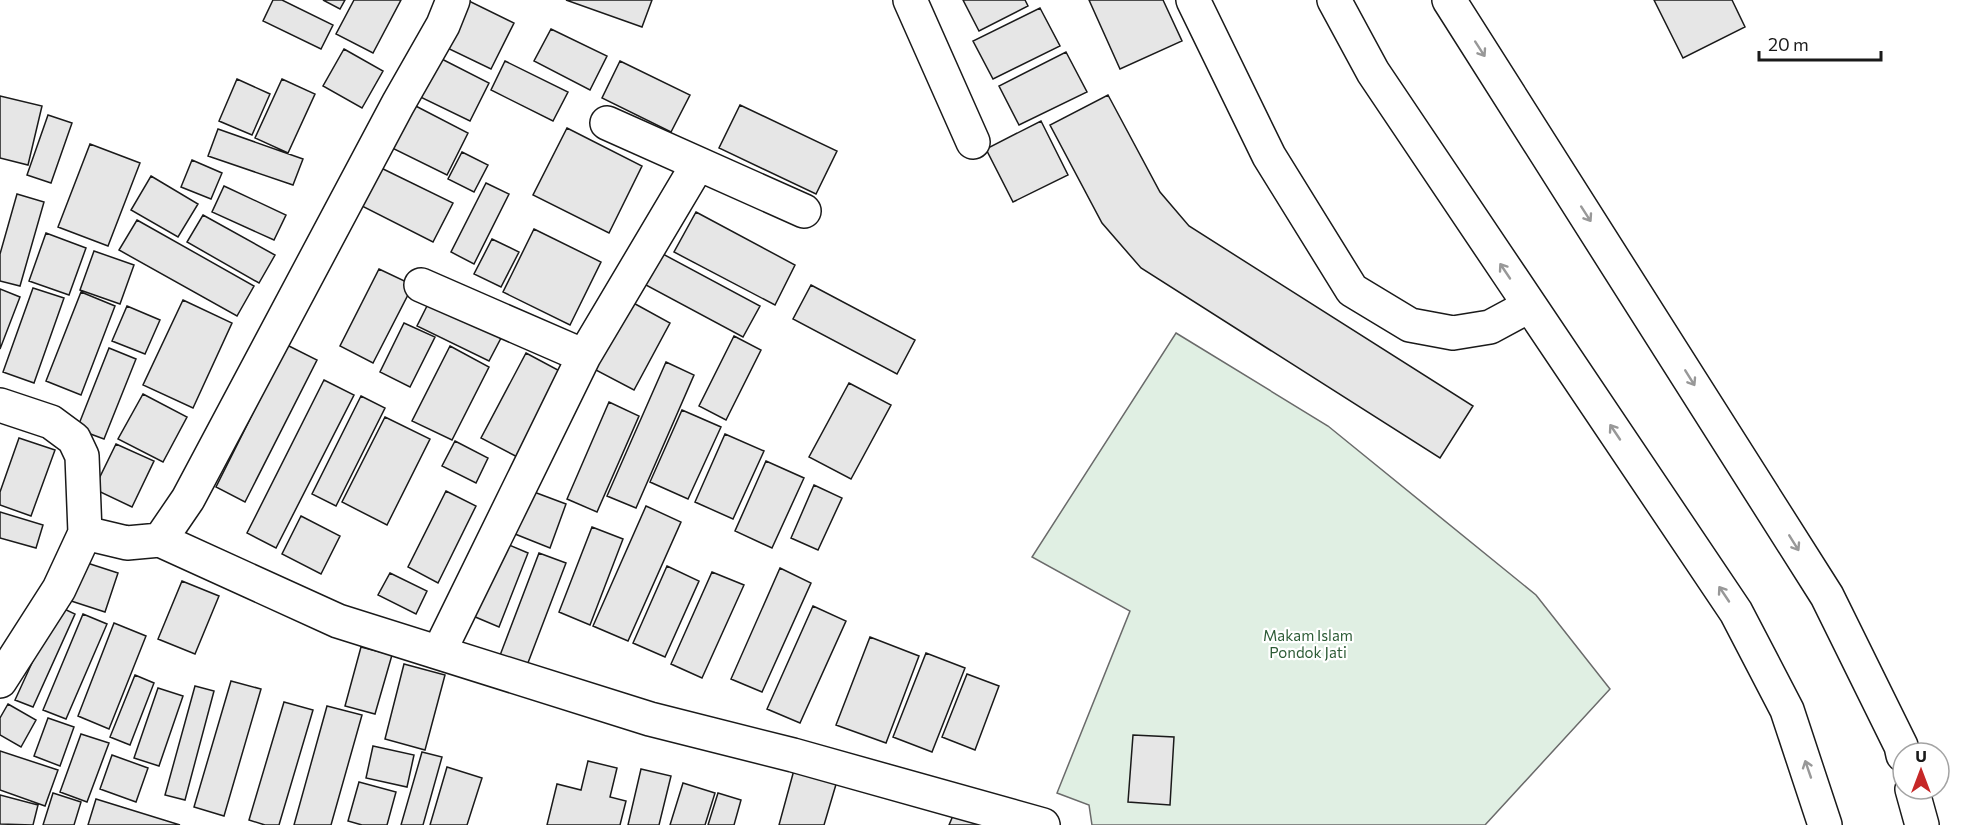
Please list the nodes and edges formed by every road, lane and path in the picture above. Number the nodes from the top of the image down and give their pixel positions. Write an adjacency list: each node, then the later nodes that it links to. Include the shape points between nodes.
1 (453, 0): 15 (street, via 188,499)
2 (910, 0): 7 (street)
3 (1193, 0): 11 (street, via 1269,156 1352,290 1410,325 1453,333 1490,327)
4 (1334, 0): 11 (street, one-way to 4, via 1373,72)
5 (1449, 0): 18 (street, one-way to 18, via 1827,596)
6 (607, 123): 8 (street)
7 (973, 142)
8 (698, 164): 9 (street); 12 (street)
9 (804, 211)
10 (421, 285): 12 (street)
11 (1529, 306): 21 (street, one-way to 11, via 1787,710 1736,612)
12 (584, 356): 16 (street)
13 (0, 405): 14 (street, via 51,422 74,440 82,456)
14 (85, 533): 15 (street, via 127,543); 17 (street, via 59,589)
15 (160, 540): 16 (street, via 338,621)
16 (439, 652): 20 (street, via 650,719)
17 (0, 681)
18 (1899, 741)
19 (1915, 801): 22 (street)
20 (1043, 825)
21 (1825, 825)
22 (1922, 825)

